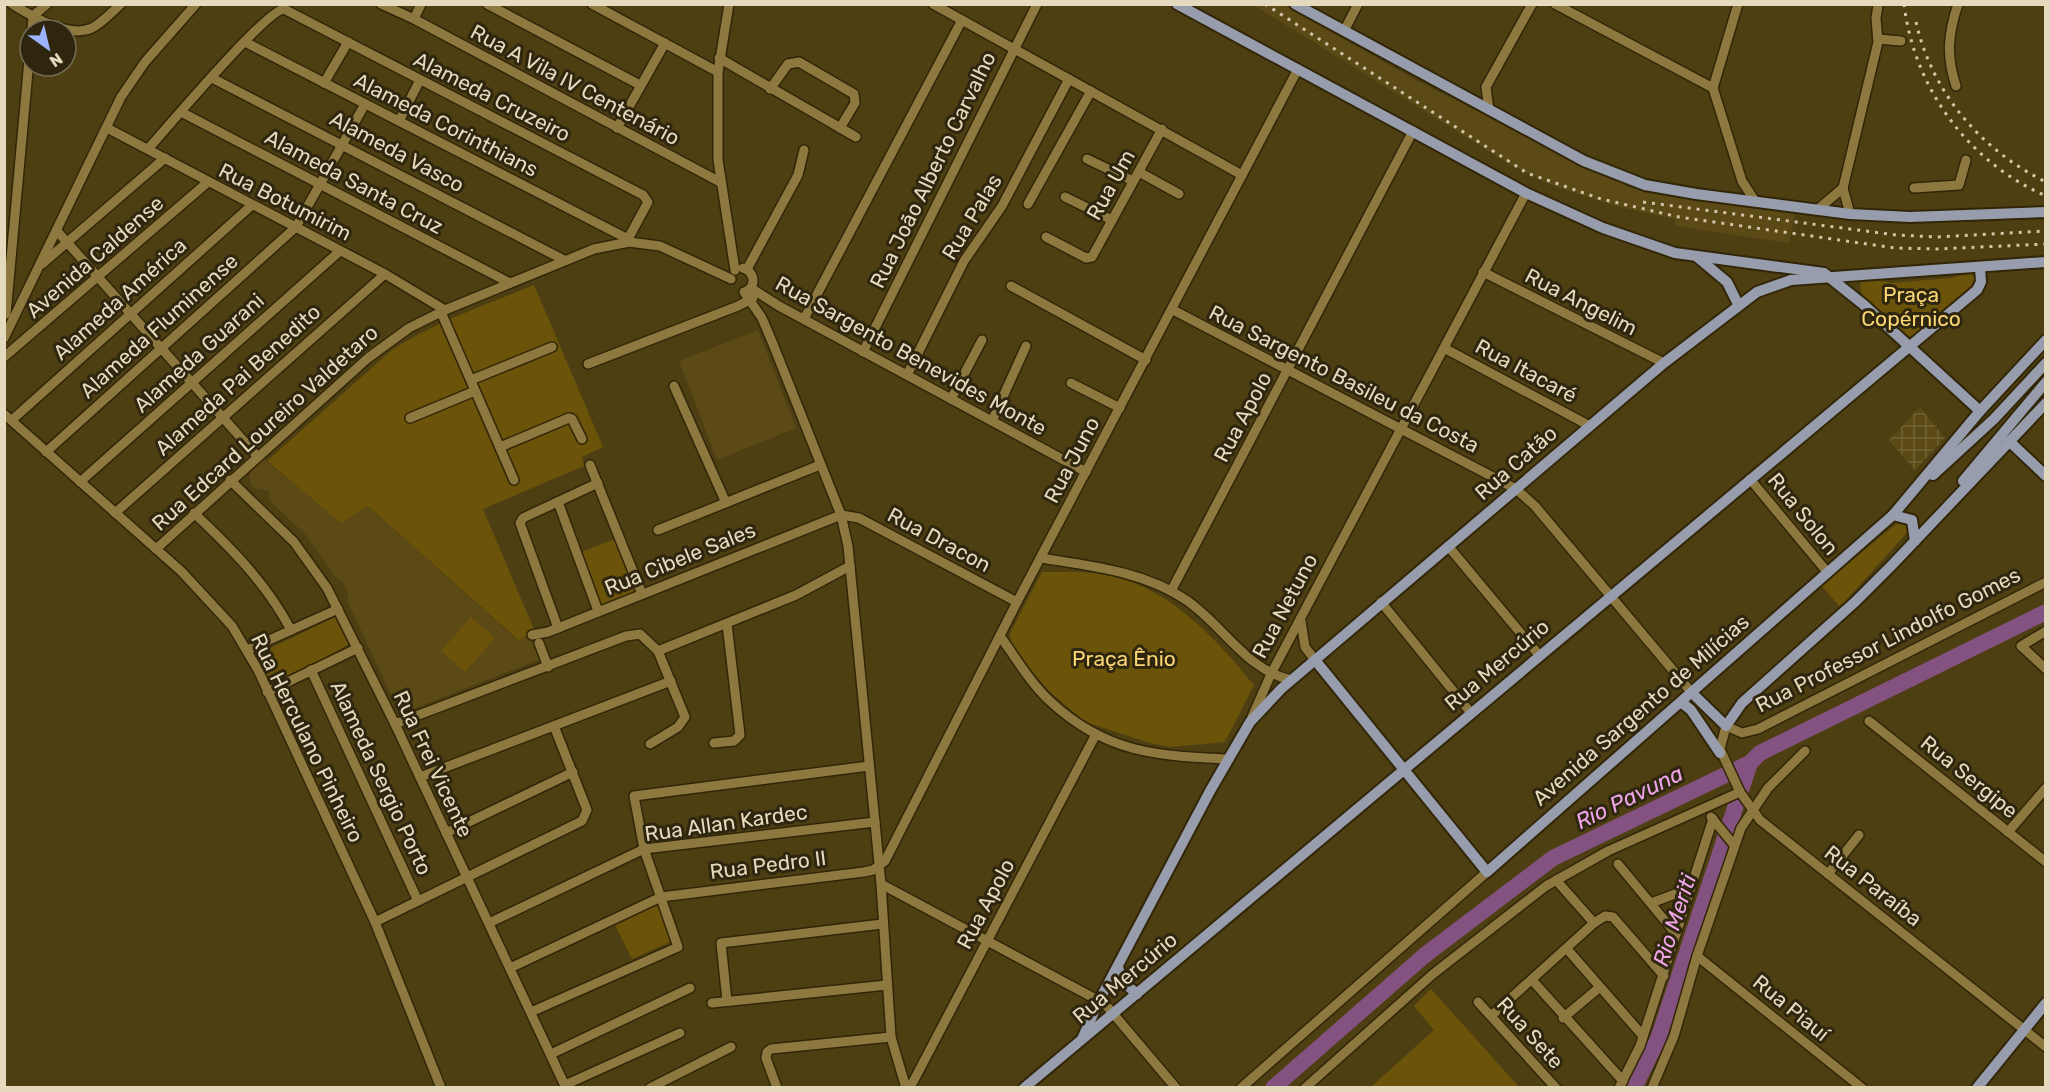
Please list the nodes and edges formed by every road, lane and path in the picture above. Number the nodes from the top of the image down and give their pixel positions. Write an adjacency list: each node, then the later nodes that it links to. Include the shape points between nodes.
1 (12, 4): 20 (street)
2 (47, 4): 20 (street)
3 (121, 4): 20 (street, via 86,30 68,29)
4 (196, 4): 49 (street, via 140,69)
5 (381, 4): 21 (street, Rua A Vila IV Centenário)
6 (422, 4): 21 (street)
7 (487, 4): 38 (street)
8 (592, 4): 28 (street)
9 (729, 4): 30 (street)
10 (933, 4): 22 (street)
11 (1037, 4): 29 (street, Rua João Alberto Carvalho)
12 (1177, 4): 31 (main road)
13 (1296, 4): 23 (main road)
14 (1358, 4): 23 (street)
15 (1532, 4): 40 (street)
16 (1555, 4): 41 (street)
17 (1738, 4): 41 (street)
18 (1958, 4): 39 (street, via 1948,39 1949,64)
19 (1878, 5): 24 (street)
20 (33, 16)
21 (414, 19): 50 (street, Rua A Vila IV Centenário)
22 (962, 20): 29 (street); 106 (street)
23 (1344, 31): 44 (main road)
24 (1878, 39): 25 (street); 68 (street)
25 (1901, 41)
26 (245, 42): 27 (street, Alameda Cruzeiro, via 280,9); 34 (street); 37 (street, Alameda Corinthians)
27 (348, 42): 36 (street, Alameda Cruzeiro); 37 (street)
28 (665, 43): 32 (street); 38 (street)
29 (1014, 47): 35 (street); 115 (street, Rua João Alberto Carvalho)
30 (719, 58): 32 (street); 42 (street)
31 (1298, 69): 53 (main road); 62 (street, Rua Juno)
32 (718, 72): 65 (street)
33 (28, 78): 105 (street)
34 (212, 78): 47 (street); 55 (street, Alameda Vasco)
35 (1070, 79): 43 (street); 122 (street, Rua Palas, via 1002,206 964,261)
36 (420, 80): 48 (street); 84 (street, Alameda Cruzeiro, via 643,195 648,202)
37 (324, 83): 45 (street, Alameda Corinthians)
38 (640, 85): 50 (street)
39 (1956, 86)
40 (1486, 87): 44 (street); 46 (street)
41 (1713, 88): 63 (street)
42 (770, 89): 51 (street); 51 (street, via 788,64 799,63 854,94 855,103)
43 (1091, 91): 52 (street); 75 (street)
44 (1472, 101): 46 (main road)
45 (365, 104): 48 (street, Alameda Corinthians); 55 (street, Alameda Fluminense)
46 (1489, 110): 73 (main road, via 1584,161 1630,180 1666,190)
47 (181, 112): 56 (street); 67 (street, Alameda Santa Cruz)
48 (399, 121): 84 (street, Alameda Corinthians)
49 (107, 128): 56 (street, Rua Botumirim); 82 (street)
50 (617, 128): 65 (street, Rua A Vila IV Centenário)
51 (840, 128): 54 (street)
52 (1162, 129): 61 (street, Rua Um); 62 (street)
53 (1413, 131): 70 (main road); 121 (street, Rua Apolo)
54 (856, 137)
55 (341, 143): 67 (street, Alameda Fluminense); 88 (street, Alameda Vasco)
56 (148, 149): 58 (street, Rua Botumirim)
57 (804, 150): 92 (street, via 798,175)
58 (165, 158): 64 (street, Rua Botumirim); 85 (street)
59 (1087, 159): 66 (street)
60 (1966, 160): 69 (street, via 1959,185)
61 (1138, 172): 66 (street, Rua Um); 71 (street)
62 (1242, 175): 102 (street, Rua Juno)
63 (1742, 181): 73 (street); 74 (street)
64 (208, 182): 76 (street, Rua Botumirim); 96 (street, Avenida Caldense)
65 (720, 182): 95 (street)
66 (1133, 182): 80 (street, Rua Um)
67 (319, 184): 81 (street, Alameda Fluminense); 98 (street, Alameda Santa Cruz)
68 (1843, 188): 77 (street); 79 (street)
69 (1914, 188)
70 (1526, 193): 87 (main road, via 1636,241); 93 (street, Rua Netuno)
71 (1179, 194)
72 (1065, 197): 80 (street)
73 (1740, 199): 74 (main road)
74 (1755, 201): 77 (main road)
75 (1028, 204)
76 (252, 205): 81 (street, Rua Botumirim); 104 (street, Alameda América)
77 (1817, 210): 79 (main road)
78 (2046, 212): 79 (main road, via 1933,217)
79 (1850, 214)
80 (1112, 220): 83 (street, Rua Um, via 1090,258)
81 (296, 227): 86 (street, Rua Botumirim); 113 (street, Alameda Fluminense)
82 (57, 231): 85 (street); 91 (street)
83 (1046, 237)
84 (629, 240): 88 (street, Rua Edcard Loureiro Valdetaro); 95 (street, Rua Edcard Loureiro Valdetaro, via 660,246)
85 (69, 242): 91 (street); 96 (street)
86 (340, 251): 94 (street, Rua Botumirim); 125 (street, Alameda Guarani)
87 (1696, 256): 97 (main road, via 1813,269); 101 (main road, via 1727,282)
88 (564, 260): 98 (street, Rua Edcard Loureiro Valdetaro)
89 (2046, 262): 90 (main road, Rua Catão)
90 (1980, 267): 97 (main road, Rua Catão); 112 (main road, Rua Mercúrio, via 1977,290)
91 (38, 268): 105 (street)
92 (747, 269): 95 (street); 100 (street, via 752,275)
93 (1483, 272): 114 (street, Rua Netuno); 118 (street, Rua Angelim)
94 (385, 274): 103 (street, Rua Botumirim); 134 (street, Alameda Pai Benedito)
95 (733, 275): 100 (street, via 734,287)
96 (100, 278): 104 (street); 116 (street, Avenida Caldense)
97 (1831, 278): 101 (main road, Rua Catão, via 1780,282); 112 (main road)
98 (510, 283): 103 (street, Rua Edcard Loureiro Valdetaro)
99 (1011, 286): 117 (street)
100 (748, 293): 106 (street, Rua Sargento Benevides Monte, via 760,294); 120 (street); 145 (street, via 773,344)
101 (1738, 304): 118 (main road, Rua Catão)
102 (1173, 310): 117 (street, Rua Juno); 121 (street, Rua Sargento Basileu da Costa)
103 (443, 311): 123 (street); 143 (street, Rua Edcard Loureiro Valdetaro, via 375,352)
104 (131, 312): 113 (street); 133 (street, Alameda América)
105 (8, 314): 107 (street)
106 (804, 319): 115 (street, Rua Sargento Benevides Monte)
107 (4, 338)
108 (982, 340): 129 (street)
109 (2046, 340): 132 (main road, Avenida Sargento de Milícias)
110 (552, 346): 123 (street)
111 (1026, 346): 136 (street)
112 (1908, 346): 132 (main road); 148 (main road, Rua Mercúrio)
113 (162, 348): 125 (street); 142 (street, Alameda Fluminense)
114 (1444, 348): 137 (street, Rua Itacaré); 138 (street, Rua Netuno)
115 (863, 352): 122 (street, Rua Sargento Benevides Monte)
116 (4, 357)
117 (1146, 360): 131 (street, Rua Juno)
118 (1664, 363): 137 (main road, Rua Catão)
119 (2046, 363): 154 (main road, via 1994,418)
120 (588, 364)
121 (1289, 369): 138 (street, Rua Sargento Basileu da Costa); 170 (street, Rua Apolo)
122 (907, 375): 129 (street, Rua Sargento Benevides Monte)
123 (471, 380): 128 (street)
124 (2046, 382): 161 (main road)
125 (193, 383): 134 (street); 151 (street, Alameda Guarani)
126 (1071, 383): 131 (street)
127 (674, 386): 156 (street)
128 (475, 391): 135 (street); 141 (street)
129 (951, 399): 136 (street, Rua Sargento Benevides Monte)
130 (2046, 403): 140 (main road)
131 (1120, 408): 146 (street, Rua Juno)
132 (1980, 411): 154 (main road, Avenida Sargento de Milícias)
133 (8, 417): 142 (street, Rua Herculano Pinheiro)
134 (223, 417): 143 (street); 157 (street, Alameda Pai Benedito)
135 (410, 418)
136 (992, 421): 146 (street, Rua Sargento Benevides Monte)
137 (1590, 426): 153 (main road, Rua Catão)
138 (1402, 429): 153 (street, Rua Sargento Basileu da Costa); 177 (street, Rua Netuno)
139 (582, 439): 141 (street, via 569,418)
140 (2009, 441): 147 (main road); 161 (main road)
141 (500, 447): 150 (street)
142 (46, 452): 151 (street, Rua Herculano Pinheiro)
143 (257, 456): 149 (street, Rua Edcard Loureiro Valdetaro)
144 (591, 465): 152 (street)
145 (820, 465): 156 (street); 159 (street)
146 (1086, 472): 166 (street, Rua Juno)
147 (2046, 476)
148 (1750, 478): 168 (street, Rua Solon); 172 (main road, Rua Mercúrio)
149 (230, 480): 158 (street, Rua Edcard Loureiro Valdetaro); 175 (street, Rua Frei Vicente, via 294,542)
150 (514, 480)
151 (80, 482): 157 (street, Rua Herculano Pinheiro)
152 (598, 483): 155 (street); 171 (street)
153 (1516, 489): 164 (main road, Rua Catão); 172 (street, Rua Sargento Basileu da Costa)
154 (1910, 494): 160 (main road, Avenida Sargento de Milícias)
155 (558, 502): 176 (street); 179 (street, via 520,523)
156 (726, 503): 162 (street)
157 (115, 513): 165 (street, Rua Herculano Pinheiro)
158 (194, 513): 165 (street, Rua Edcard Loureiro Valdetaro); 180 (street, via 252,570)
159 (841, 515): 167 (street); 171 (street, Rua Cibele Sales); 173 (street, Rua Dracon, via 859,518)
160 (1893, 515): 163 (main road, via 1912,520); 168 (main road, Avenida Sargento de Milícias)
161 (1938, 515): 163 (main road)
162 (658, 530)
163 (1915, 541): 204 (main road, via 1855,602 1742,703)
164 (1448, 546): 174 (main road, Rua Catão); 188 (street)
165 (156, 549): 186 (street, Rua Herculano Pinheiro, via 218,608)
166 (1041, 558): 170 (street, via 1122,573); 173 (street, Rua Juno)
167 (850, 566): 178 (street, via 796,595); 211 (street)
168 (1828, 573): 197 (main road, Avenida Sargento de Milícias)
169 (2046, 582): 204 (street, Rua Professor Lindolfo Gomes, via 1758,729 1742,733)
170 (1171, 591): 193 (street, via 1206,616)
171 (642, 594): 176 (street, Rua Cibele Sales)
172 (1610, 595): 188 (main road, Rua Mercúrio); 197 (street, Rua Sargento Basileu da Costa)
173 (1017, 602): 183 (street, Rua Juno)
174 (1381, 602): 189 (main road, Rua Catão); 199 (street)
175 (338, 609): 180 (street); 185 (street, Rua Frei Vicente)
176 (598, 611): 179 (street, Rua Cibele Sales)
177 (1300, 619): 189 (street, via 1305,647); 193 (street, Rua Netuno)
178 (728, 624): 187 (street); 206 (street, via 740,735 734,741)
179 (558, 628): 182 (street, Rua Cibele Sales)
180 (291, 630): 186 (street)
181 (2046, 630): 191 (street, via 2021,646)
182 (532, 635)
183 (1000, 636): 205 (street, via 1050,701); 228 (street, Rua Juno, via 891,853)
184 (539, 643): 190 (street)
185 (358, 648): 192 (street); 202 (street, Rua Frei Vicente)
186 (247, 650): 196 (street, Rua Herculano Pinheiro)
187 (658, 651): 190 (street, via 646,637 632,634); 195 (street)
188 (1539, 655): 199 (main road, Rua Mercúrio)
189 (1314, 660): 194 (main road, Rua Catão); 212 (main road)
190 (548, 667): 202 (street)
191 (2046, 669)
192 (311, 670): 196 (street); 236 (street, Alameda Sergio Porto)
193 (1271, 674): 194 (street); 201 (street, Rua Netuno)
194 (1291, 680): 201 (main road, Rua Catão)
195 (671, 681): 203 (street); 207 (street, via 685,717 683,723)
196 (267, 692): 238 (street, Rua Herculano Pinheiro)
197 (1692, 693): 198 (main road, Avenida Sargento de Milícias); 204 (main road)
198 (1681, 702): 209 (main road, via 1691,710); 229 (main road, Avenida Sargento de Milícias)
199 (1470, 713): 212 (main road, Rua Mercúrio)
200 (1869, 721): 221 (street, Rua Sergipe)
201 (1250, 722): 210 (main road, Rua Netuno)
202 (395, 724): 214 (street, Rua Frei Vicente)
203 (554, 726): 213 (street); 214 (street)
204 (1726, 726): 209 (street)
205 (1095, 736): 210 (street, via 1154,754); 243 (street, Rua Apolo)
206 (714, 743)
207 (650, 744)
208 (1805, 750): 218 (street)
209 (1720, 753): 216 (street, Rua Paraíba)
210 (1229, 759): 246 (main road, Rua Netuno)
211 (869, 766): 219 (street); 225 (street, via 634,795)
212 (1402, 770): 229 (main road); 253 (main road, Rua Mercúrio)
213 (573, 772): 222 (street); 231 (street, via 587,810 582,821)
214 (420, 777): 222 (street, Rua Frei Vicente)
215 (2046, 788): 221 (street)
216 (1737, 791): 217 (street); 218 (street, Rua Paraíba)
217 (1708, 806): 220 (street); 232 (street, via 1608,851)
218 (1751, 809): 224 (street); 230 (street, Rua Paraíba)
219 (875, 822): 225 (street, Rua Allan Kardec); 228 (street)
220 (1715, 823): 224 (street); 234 (street)
221 (2008, 832): 226 (street, Rua Sergipe)
222 (446, 833): 231 (street, Rua Frei Vicente)
223 (1859, 835): 230 (street)
224 (1732, 843): 245 (street)
225 (644, 849): 235 (street); 239 (street, Rua Allan Kardec)
226 (2046, 862)
227 (1618, 864): 237 (street)
228 (879, 867): 233 (street); 235 (street, Rua Pedro II)
229 (1487, 872): 279 (street, Avenida Sargento de Milícias)
230 (1828, 874): 263 (street, Rua Paraíba)
231 (466, 877): 236 (street); 239 (street, Rua Frei Vicente)
232 (1556, 880): 240 (street); 280 (street, via 1433,974)
233 (881, 884): 241 (street); 243 (street)
234 (1691, 888): 237 (street); 242 (street)
235 (661, 897): 247 (street, Rua Pedro II); 259 (street, via 678,947)
236 (418, 901): 238 (street)
237 (1651, 903): 242 (street)
238 (375, 922): 273 (street, Rua Herculano Pinheiro)
239 (489, 923): 247 (street, Rua Frei Vicente)
240 (1594, 923): 244 (street); 248 (street, via 1605,916 1613,917)
241 (882, 924): 250 (street); 254 (street, via 721,943)
242 (1676, 934): 248 (street)
243 (986, 941): 255 (street); 276 (street, Rua Apolo)
244 (1567, 949): 249 (street); 251 (street)
245 (1697, 956): 282 (street, via 1674,1036); 283 (street, Rua Piauí)
246 (1118, 967): 253 (main road, via 1123,982); 255 (main road, Rua Netuno)
247 (510, 968): 259 (street, Rua Frei Vicente)
248 (1664, 976): 265 (street)
249 (1532, 980): 261 (street); 262 (street)
250 (887, 985): 254 (street); 266 (street)
251 (1600, 987): 262 (street); 265 (street)
252 (690, 988): 270 (street)
253 (1137, 994): 260 (main road, Rua Mercúrio)
254 (727, 1001): 257 (street)
255 (1099, 1001): 260 (street); 267 (main road, Rua Netuno)
256 (1478, 1002): 261 (street, Rua Sete)
257 (712, 1003)
258 (2046, 1003): 263 (main road)
259 (531, 1012): 270 (street, Rua Frei Vicente)
260 (1113, 1013): 267 (main road, Rua Mercúrio); 278 (street)
261 (1491, 1016): 281 (street, Rua Sete)
262 (1563, 1018): 271 (street)
263 (2024, 1029): 269 (street, Rua Paraíba); 284 (main road)
264 (680, 1033): 272 (street)
265 (1643, 1036): 271 (street)
266 (891, 1037): 275 (street, via 771,1048 765,1058); 276 (street)
267 (1082, 1039): 277 (main road, Rua Mercúrio)
268 (731, 1047): 274 (street)
269 (2046, 1047)
270 (551, 1054): 272 (street, Rua Frei Vicente)
271 (1621, 1084)
272 (566, 1086)
273 (441, 1088)
274 (650, 1088)
275 (777, 1088)
276 (907, 1088)
277 (1024, 1088)
278 (1176, 1088)
279 (1240, 1088)
280 (1305, 1088)
281 (1556, 1088)
282 (1652, 1088)
283 (1862, 1088)
284 (1977, 1088)

